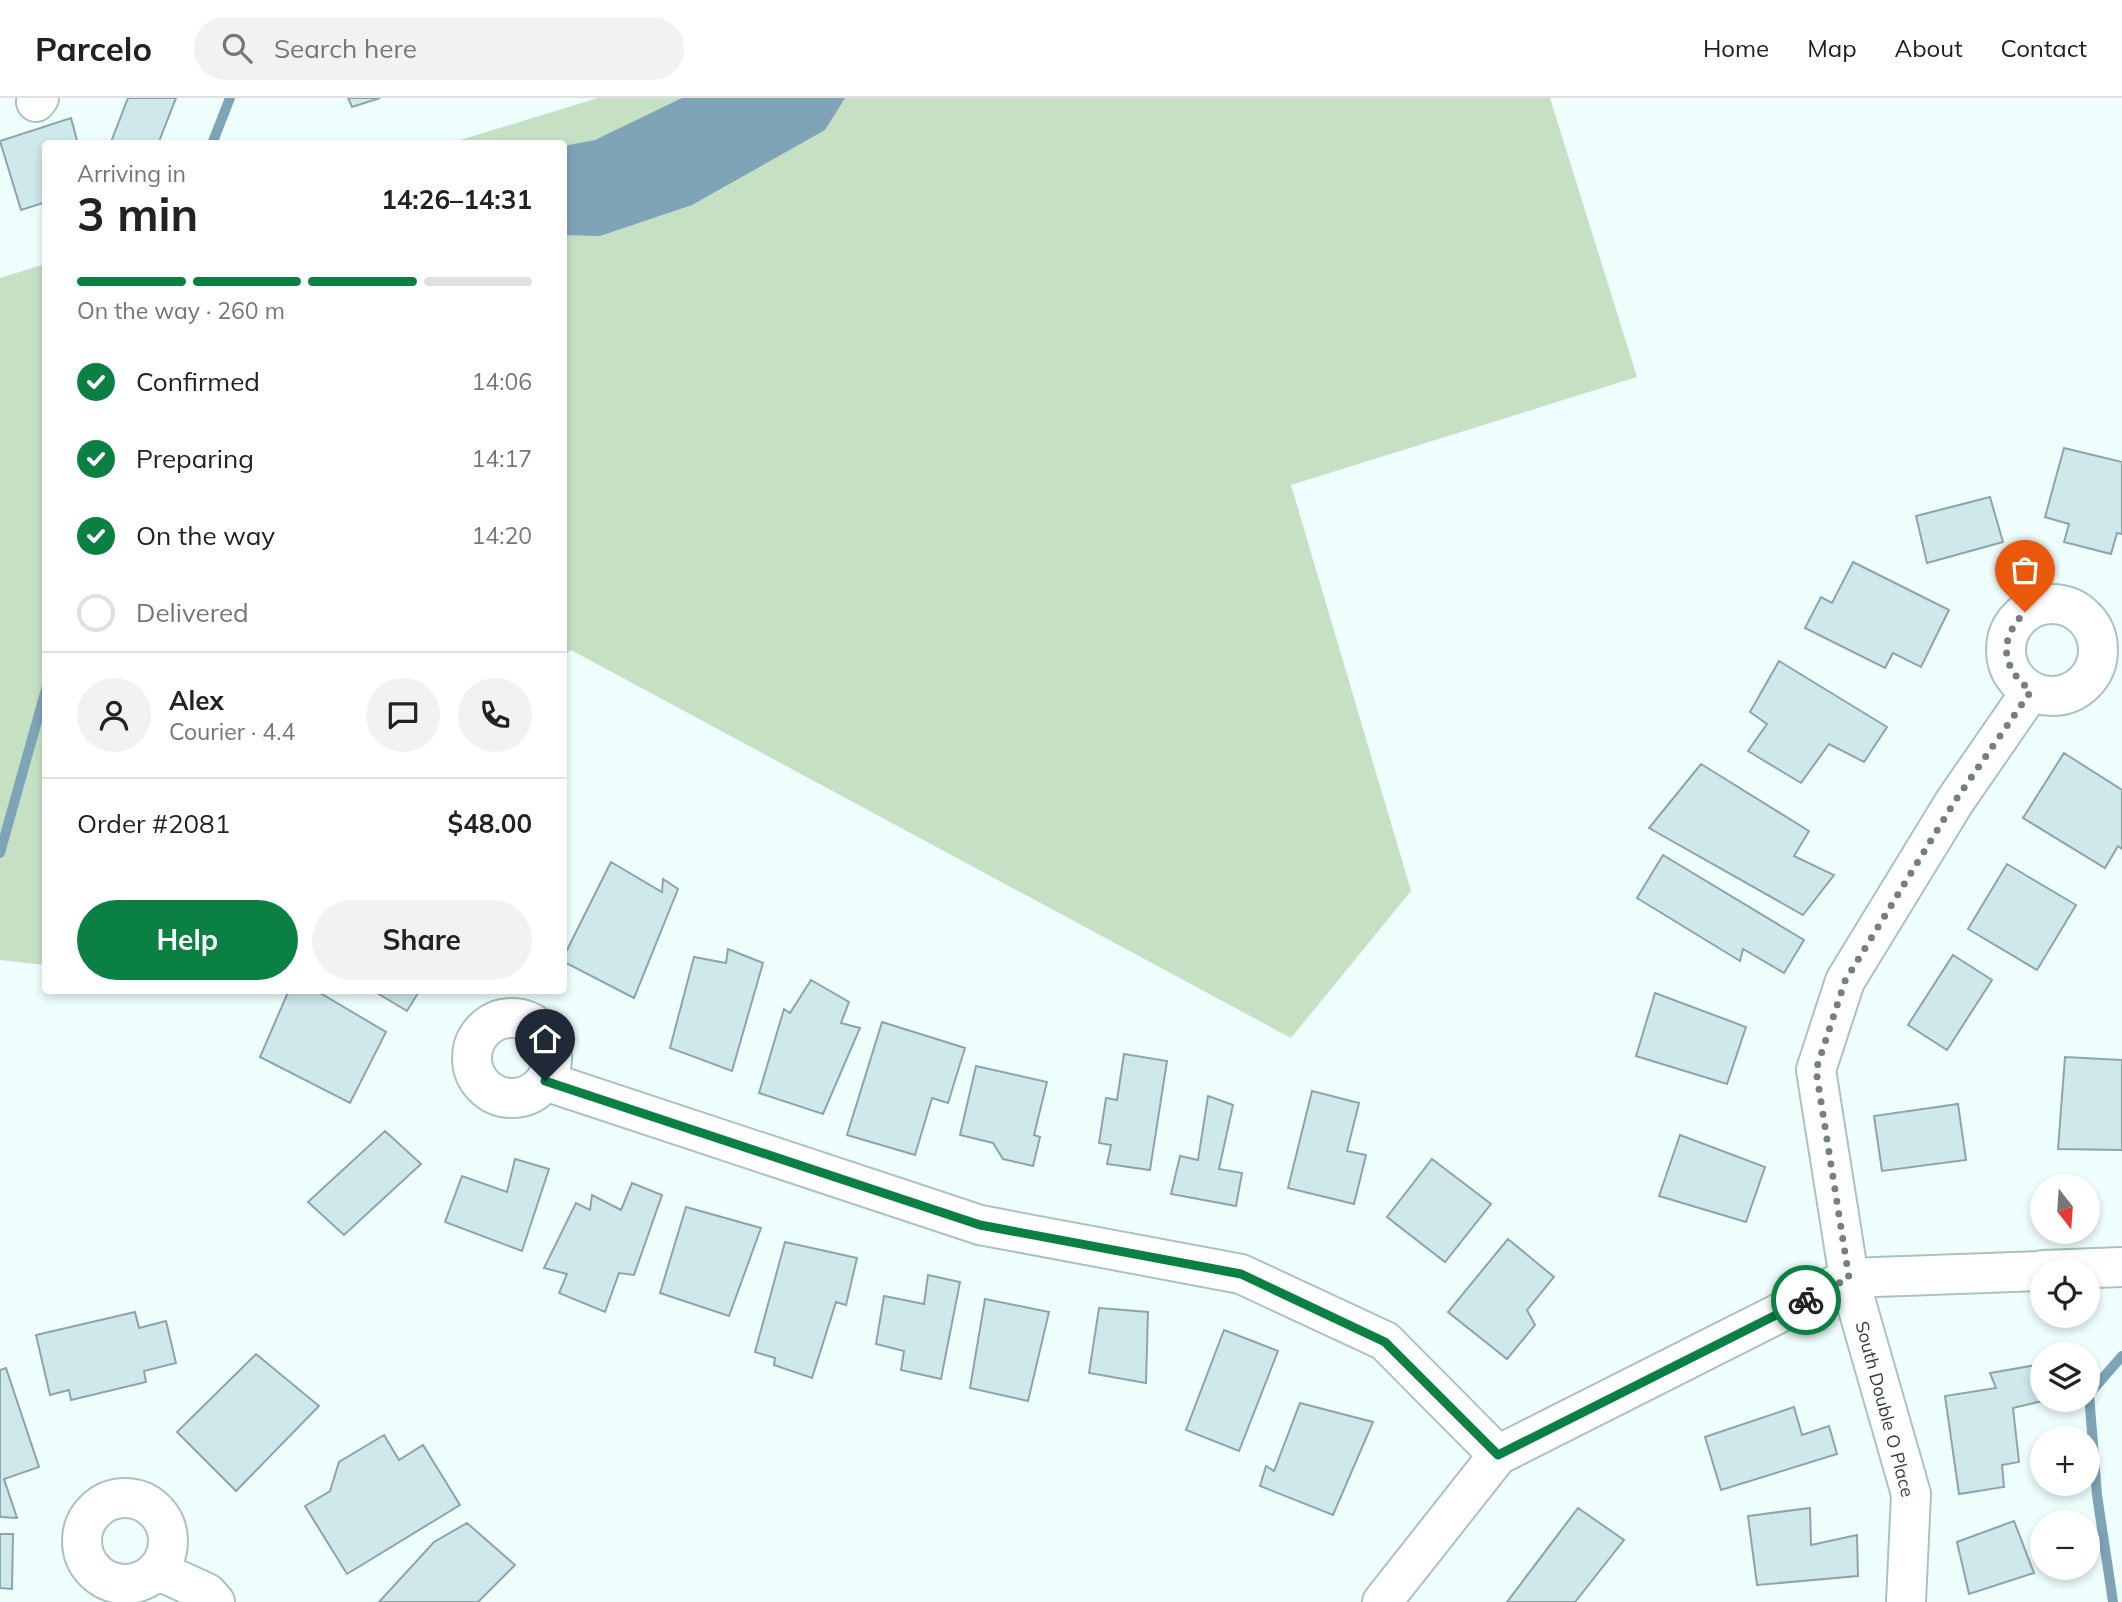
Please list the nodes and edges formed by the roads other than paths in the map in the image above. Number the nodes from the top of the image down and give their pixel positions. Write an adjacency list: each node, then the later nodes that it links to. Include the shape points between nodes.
1 (2031, 691): 6 (street, South Double O Place, via 1955,801 1845,981 1816,1070)
2 (545, 1081): 7 (street, via 980,1225 1241,1274 1385,1342)
3 (2122, 1267): 4 (street)
4 (2100, 1268)
5 (2030, 1271): 6 (street)
6 (1849, 1278): 7 (street); 11 (street, South Double O Place, via 1911,1494)
7 (1498, 1455): 10 (street)
8 (156, 1570): 9 (street, via 207,1593)
9 (215, 1602)
10 (1382, 1602)
11 (1906, 1602)

